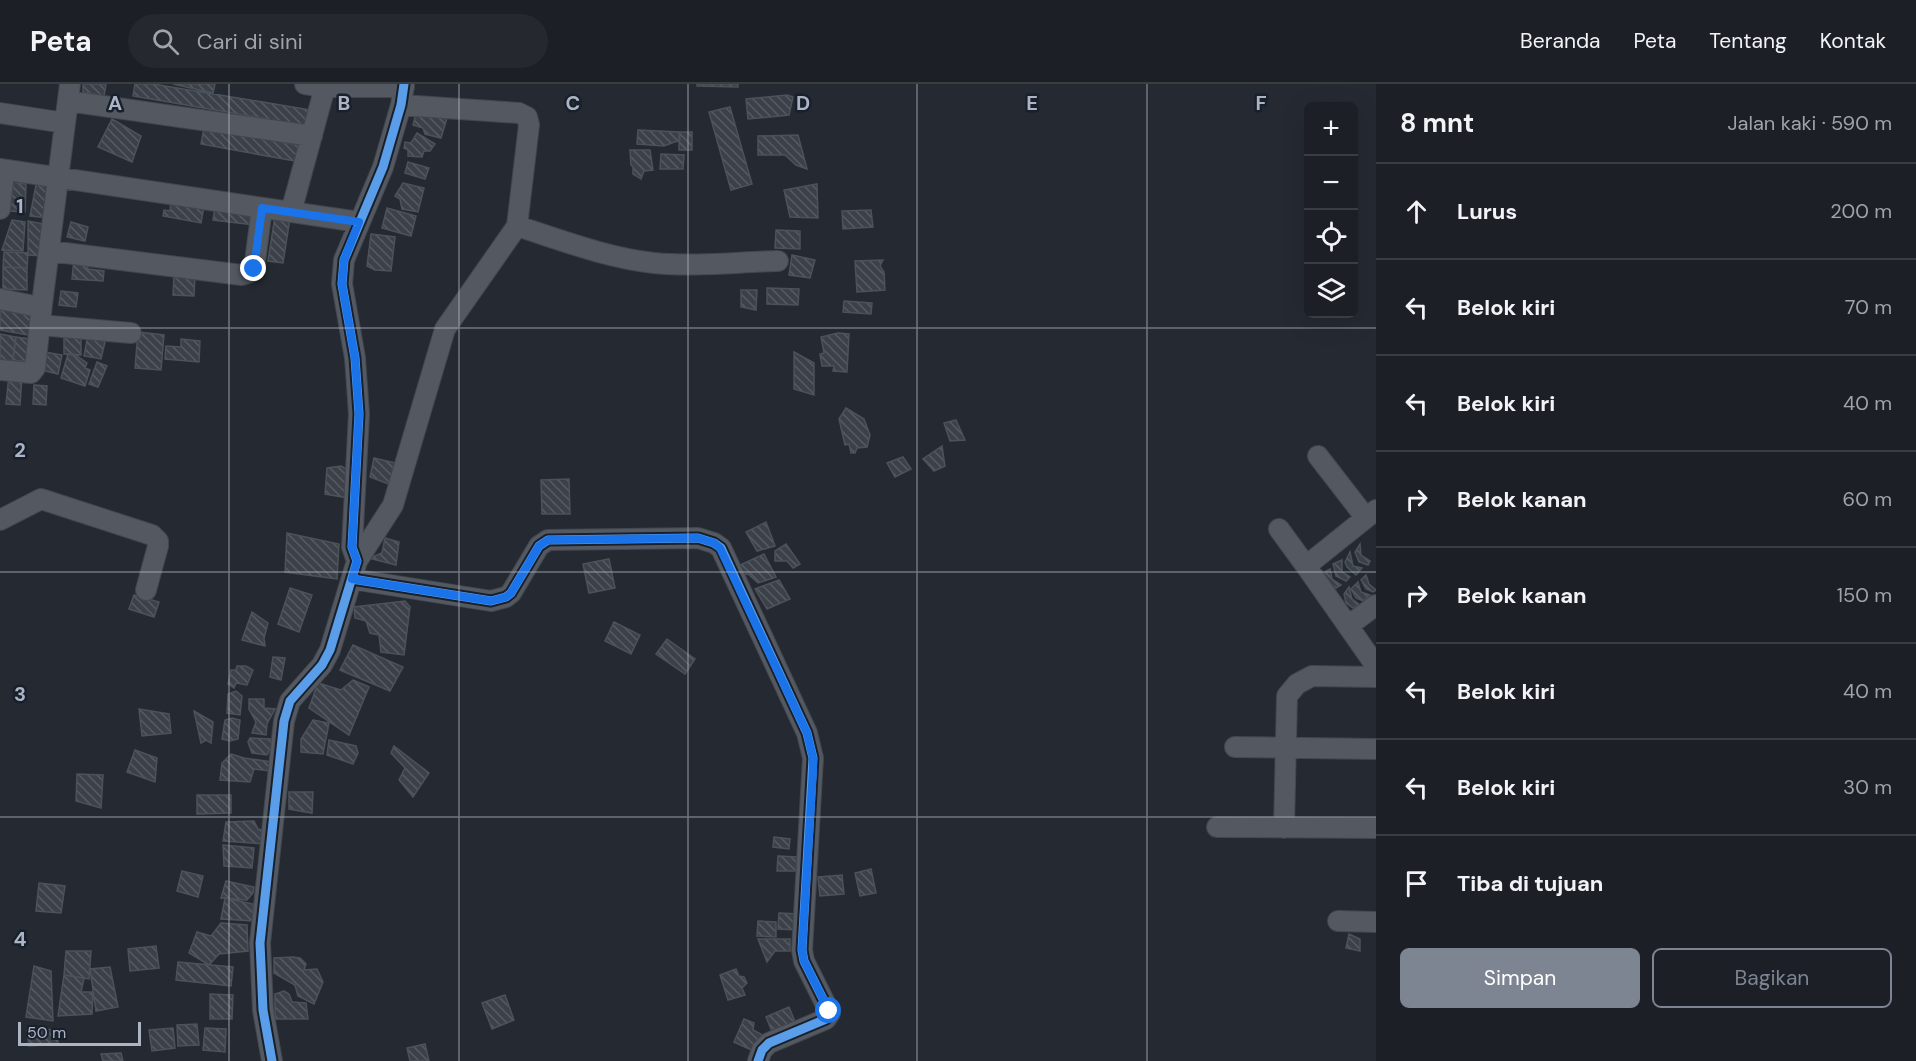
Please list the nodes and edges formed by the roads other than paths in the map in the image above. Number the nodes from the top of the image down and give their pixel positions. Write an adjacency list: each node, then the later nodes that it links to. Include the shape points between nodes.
1 (305, 84): 2 (street)
2 (325, 87): 4 (street); 7 (street)
3 (69, 92): 6 (street); 7 (street)
4 (403, 92): 13 (street, via 383,166); 14 (street, via 527,117)
5 (0, 113): 6 (street)
6 (65, 123): 9 (street)
7 (312, 136): 12 (street)
8 (2, 170): 9 (street); 11 (street)
9 (58, 178): 10 (street); 15 (street)
10 (262, 208): 12 (street); 15 (street, via 254,269 242,275)
11 (0, 209)
12 (291, 212): 13 (street)
13 (359, 222): 27 (street, via 344,260 342,284 355,358 359,414 352,547)
14 (517, 226): 16 (street, via 651,263); 27 (street, via 445,329 393,505)
15 (49, 250): 18 (street)
16 (778, 261)
17 (0, 299): 18 (street, via 39,307)
18 (42, 304): 19 (street)
19 (40, 325): 20 (street); 21 (street, via 31,373)
20 (131, 333)
21 (0, 370)
22 (1318, 456): 23 (street)
23 (1371, 514): 26 (street)
24 (0, 520): 28 (street, via 41,499 152,535 158,546)
25 (1279, 529): 26 (street)
26 (1306, 566): 30 (street)
27 (355, 570): 41 (street, via 330,650 290,701 284,721 260,943 263,1010); 42 (street, via 491,601 511,593 539,546 548,540 698,538 720,548 807,733 813,758 802,950 830,1014 769,1043)
28 (146, 590)
29 (1376, 605): 30 (street)
30 (1348, 626): 31 (street)
31 (1376, 666)
32 (1376, 676): 34 (street, via 1312,676 1297,684 1287,696)
33 (1235, 747): 34 (street)
34 (1286, 748): 35 (street); 37 (street)
35 (1376, 749)
36 (1217, 827): 37 (street)
37 (1284, 828): 38 (street)
38 (1376, 828)
39 (1338, 921): 40 (street)
40 (1376, 922)
41 (272, 1061)
42 (758, 1061)

